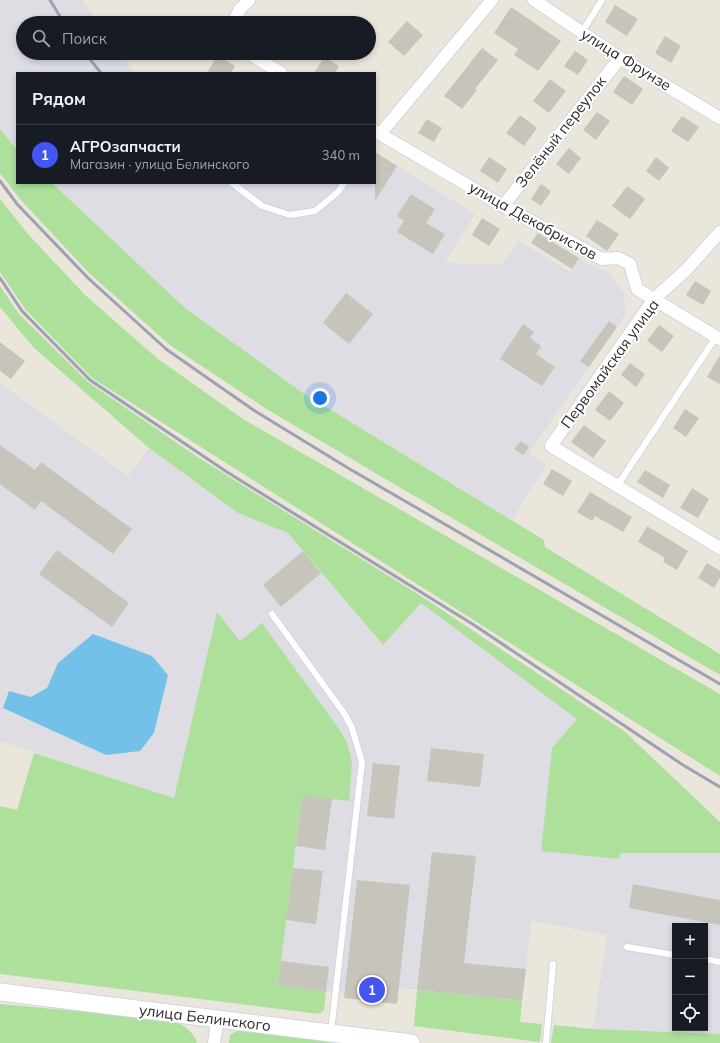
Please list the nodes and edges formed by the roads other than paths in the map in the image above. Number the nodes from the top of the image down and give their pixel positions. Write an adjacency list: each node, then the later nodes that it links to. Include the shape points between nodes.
1 (249, 0): 5 (street)
2 (492, 0): 11 (street)
3 (534, 0): 6 (street, улица Фрунзе)
4 (602, 0): 6 (lane)
5 (236, 16)
6 (582, 32): 7 (street, улица Фрунзе)
7 (620, 58): 10 (street, улица Фрунзе); 14 (street, Зелёный переулок)
8 (260, 60): 9 (street)
9 (279, 72)
10 (720, 118)
11 (377, 134): 14 (street, улица Декабристов)
12 (233, 184): 13 (lane, via 262,206 290,215 315,211 338,192)
13 (343, 184)
14 (503, 206): 16 (street, улица Декабристов, via 602,259 618,258 630,264 637,289)
15 (720, 232): 16 (street, Первомайская улица, via 686,270)
16 (654, 299): 17 (street, улица Декабристов); 18 (street, Первомайская улица, via 551,446)
17 (718, 338): 18 (lane)
18 (617, 486): 19 (street)
19 (720, 548)
20 (272, 614): 28 (lane, via 344,713 352,728 362,762)
21 (627, 947): 22 (lane)
22 (672, 954)
23 (708, 960): 24 (lane)
24 (720, 962)
25 (553, 964): 31 (lane)
26 (0, 992): 27 (street, улица Белинского)
27 (218, 1019): 28 (street, улица Белинского); 29 (street)
28 (331, 1033): 30 (street, улица Белинского)
29 (214, 1043)
30 (411, 1043)
31 (546, 1043)

